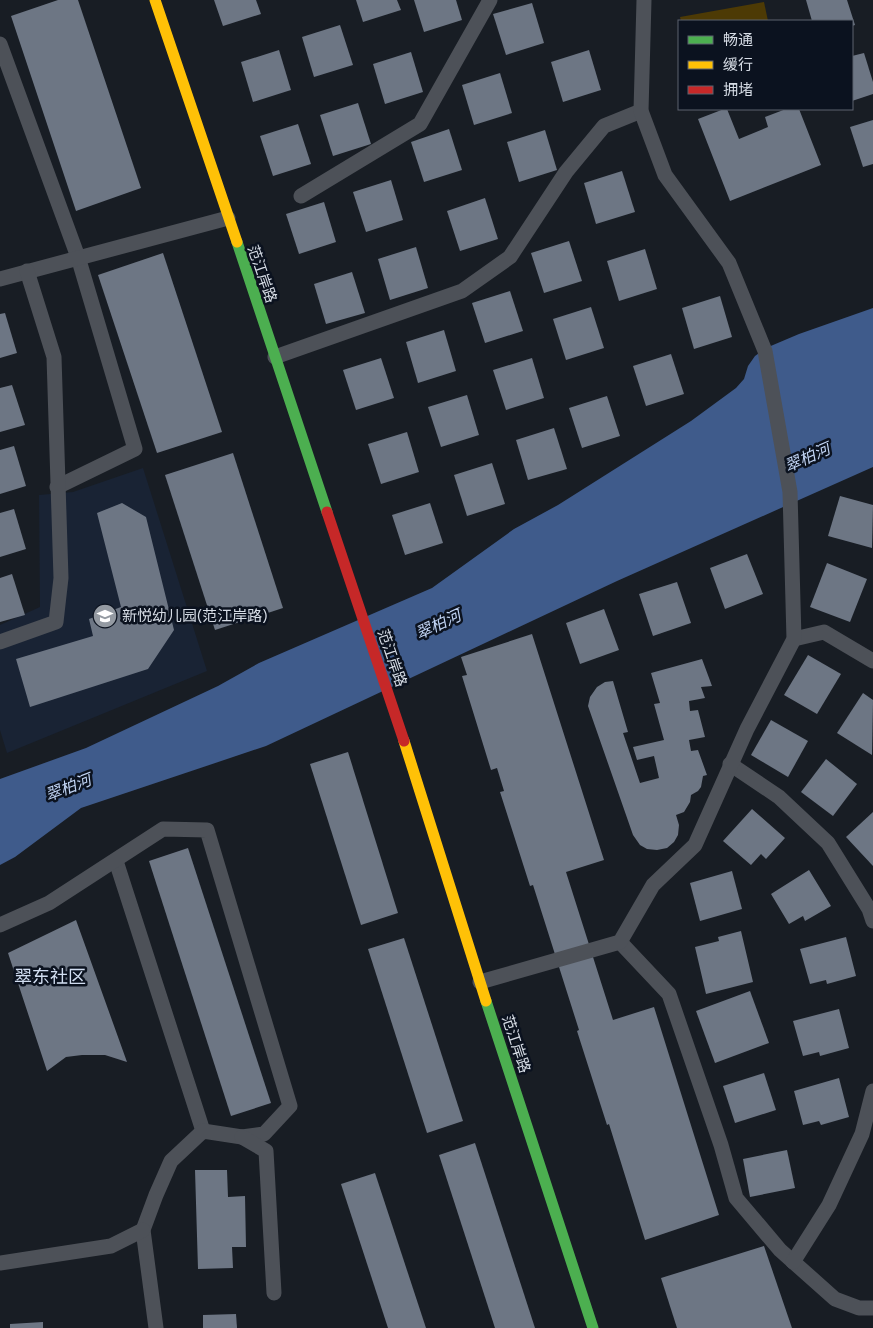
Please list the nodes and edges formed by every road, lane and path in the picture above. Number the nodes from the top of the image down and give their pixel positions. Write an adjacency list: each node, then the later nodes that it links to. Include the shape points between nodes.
1 (155, 0): 7 (street, 范江岸路)
2 (490, 0): 6 (lane, via 420,124)
3 (644, 0): 5 (lane)
4 (0, 44): 8 (lane)
5 (641, 111): 11 (lane, via 604,126 566,172 510,257 462,291); 13 (lane, via 665,175 729,263 765,351 790,492)
6 (301, 196)
7 (228, 218): 8 (lane); 11 (street, 范江岸路)
8 (78, 257): 9 (lane); 12 (lane, via 135,448)
9 (27, 271): 10 (lane); 12 (lane, via 54,357)
10 (0, 279)
11 (275, 357): 21 (street, 范江岸路, via 408,752)
12 (57, 487): 14 (lane, via 61,578 56,622)
13 (794, 638): 15 (lane, via 824,632); 16 (lane)
14 (0, 642)
15 (873, 661)
16 (730, 764): 18 (lane, via 779,797 828,843 869,909); 20 (lane, via 694,845 653,885)
17 (116, 861): 19 (lane, via 49,903); 23 (lane); 24 (lane, via 163,829 207,830 290,1106 264,1134)
18 (873, 921)
19 (0, 925)
20 (620, 942): 21 (lane); 26 (lane, via 669,994 736,1198)
21 (480, 982): 31 (street, 范江岸路)
22 (873, 1091): 26 (lane, via 862,1134 829,1205)
23 (203, 1131): 24 (lane); 25 (lane, via 171,1161)
24 (242, 1137): 28 (lane, via 266,1151)
25 (143, 1230): 27 (lane, via 111,1246); 30 (lane)
26 (793, 1262): 29 (lane, via 835,1299 859,1308)
27 (0, 1263)
28 (274, 1293)
29 (873, 1308)
30 (156, 1328)
31 (593, 1328)

